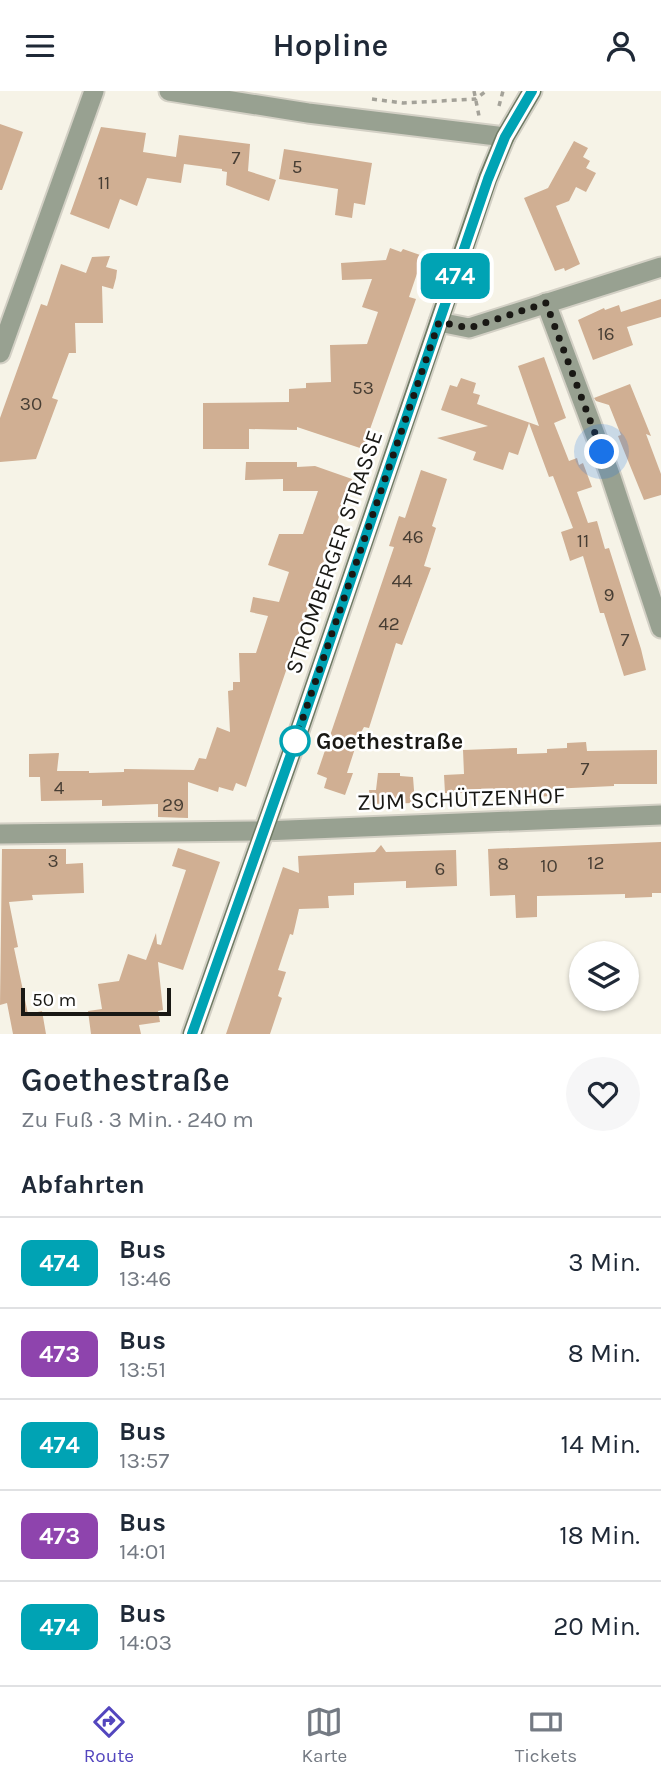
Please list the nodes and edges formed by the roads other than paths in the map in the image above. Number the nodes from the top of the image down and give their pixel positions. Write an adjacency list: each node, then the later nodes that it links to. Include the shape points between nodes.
1 (94, 91): 8 (street)
2 (169, 91): 4 (street)
3 (532, 91): 4 (main road, STROMBERGER STRASSE)
4 (505, 137): 7 (main road, STROMBERGER STRASSE)
5 (661, 267): 6 (street)
6 (546, 303): 7 (street, via 469,328); 9 (street)
7 (439, 322): 11 (main road, STROMBERGER STRASSE)
8 (0, 353)
9 (661, 628)
10 (661, 815): 11 (street, ZUM SCHÜTZENHOF)
11 (263, 831): 12 (street); 13 (main road, STROMBERGER STRASSE)
12 (0, 834)
13 (192, 1034)

